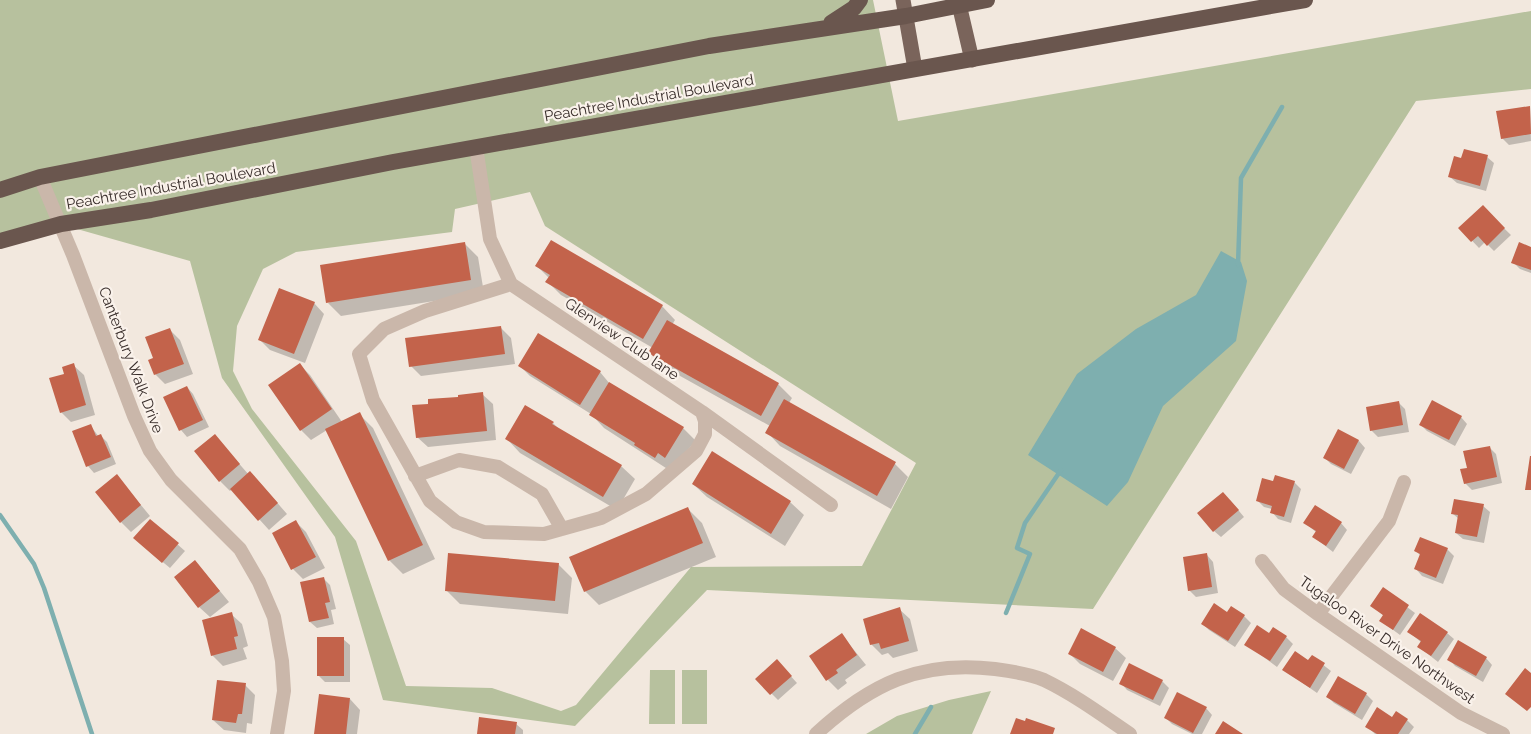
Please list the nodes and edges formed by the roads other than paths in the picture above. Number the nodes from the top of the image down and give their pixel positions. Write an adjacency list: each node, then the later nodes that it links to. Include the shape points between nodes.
1 (860, 0): 6 (highway)
2 (987, 0): 4 (highway)
3 (1305, 0): 7 (highway, Peachtree Industrial Boulevard)
4 (959, 3): 5 (highway); 7 (main road)
5 (904, 8): 6 (highway); 8 (main road)
6 (824, 27): 10 (highway, via 708,46)
7 (972, 60): 8 (highway, Peachtree Industrial Boulevard)
8 (915, 69): 9 (highway, Peachtree Industrial Boulevard)
9 (476, 147): 12 (highway, Peachtree Industrial Boulevard); 14 (street, via 490,239)
10 (40, 177): 11 (highway); 12 (street, Canterbury Walk Drive)
11 (0, 190)
12 (61, 225): 13 (highway, Peachtree Industrial Boulevard); 22 (street, Canterbury Walk Drive, via 150,451 171,480 240,549 274,617 284,692)
13 (0, 241)
14 (511, 284): 15 (street, Glenview Club lane); 16 (street, via 425,311 384,329 359,354 374,400)
15 (702, 412): 18 (street, Glenview Club lane); 19 (street, via 705,434 696,452 646,494 600,518)
16 (415, 476): 19 (street, via 430,501 456,522 484,532 544,534); 19 (street, via 459,460 498,467 542,494)
17 (1404, 482): 21 (street, via 1389,521)
18 (831, 505)
19 (562, 529)
20 (1262, 561): 21 (street, Tugaloo River Drive Northwest, via 1284,589)
21 (1318, 614): 25 (street, Tugaloo River Drive Northwest, via 1461,713)
22 (277, 734)
23 (816, 734): 24 (street, via 885,683 916,672 977,667 1042,679)
24 (1130, 734)
25 (1503, 734)

